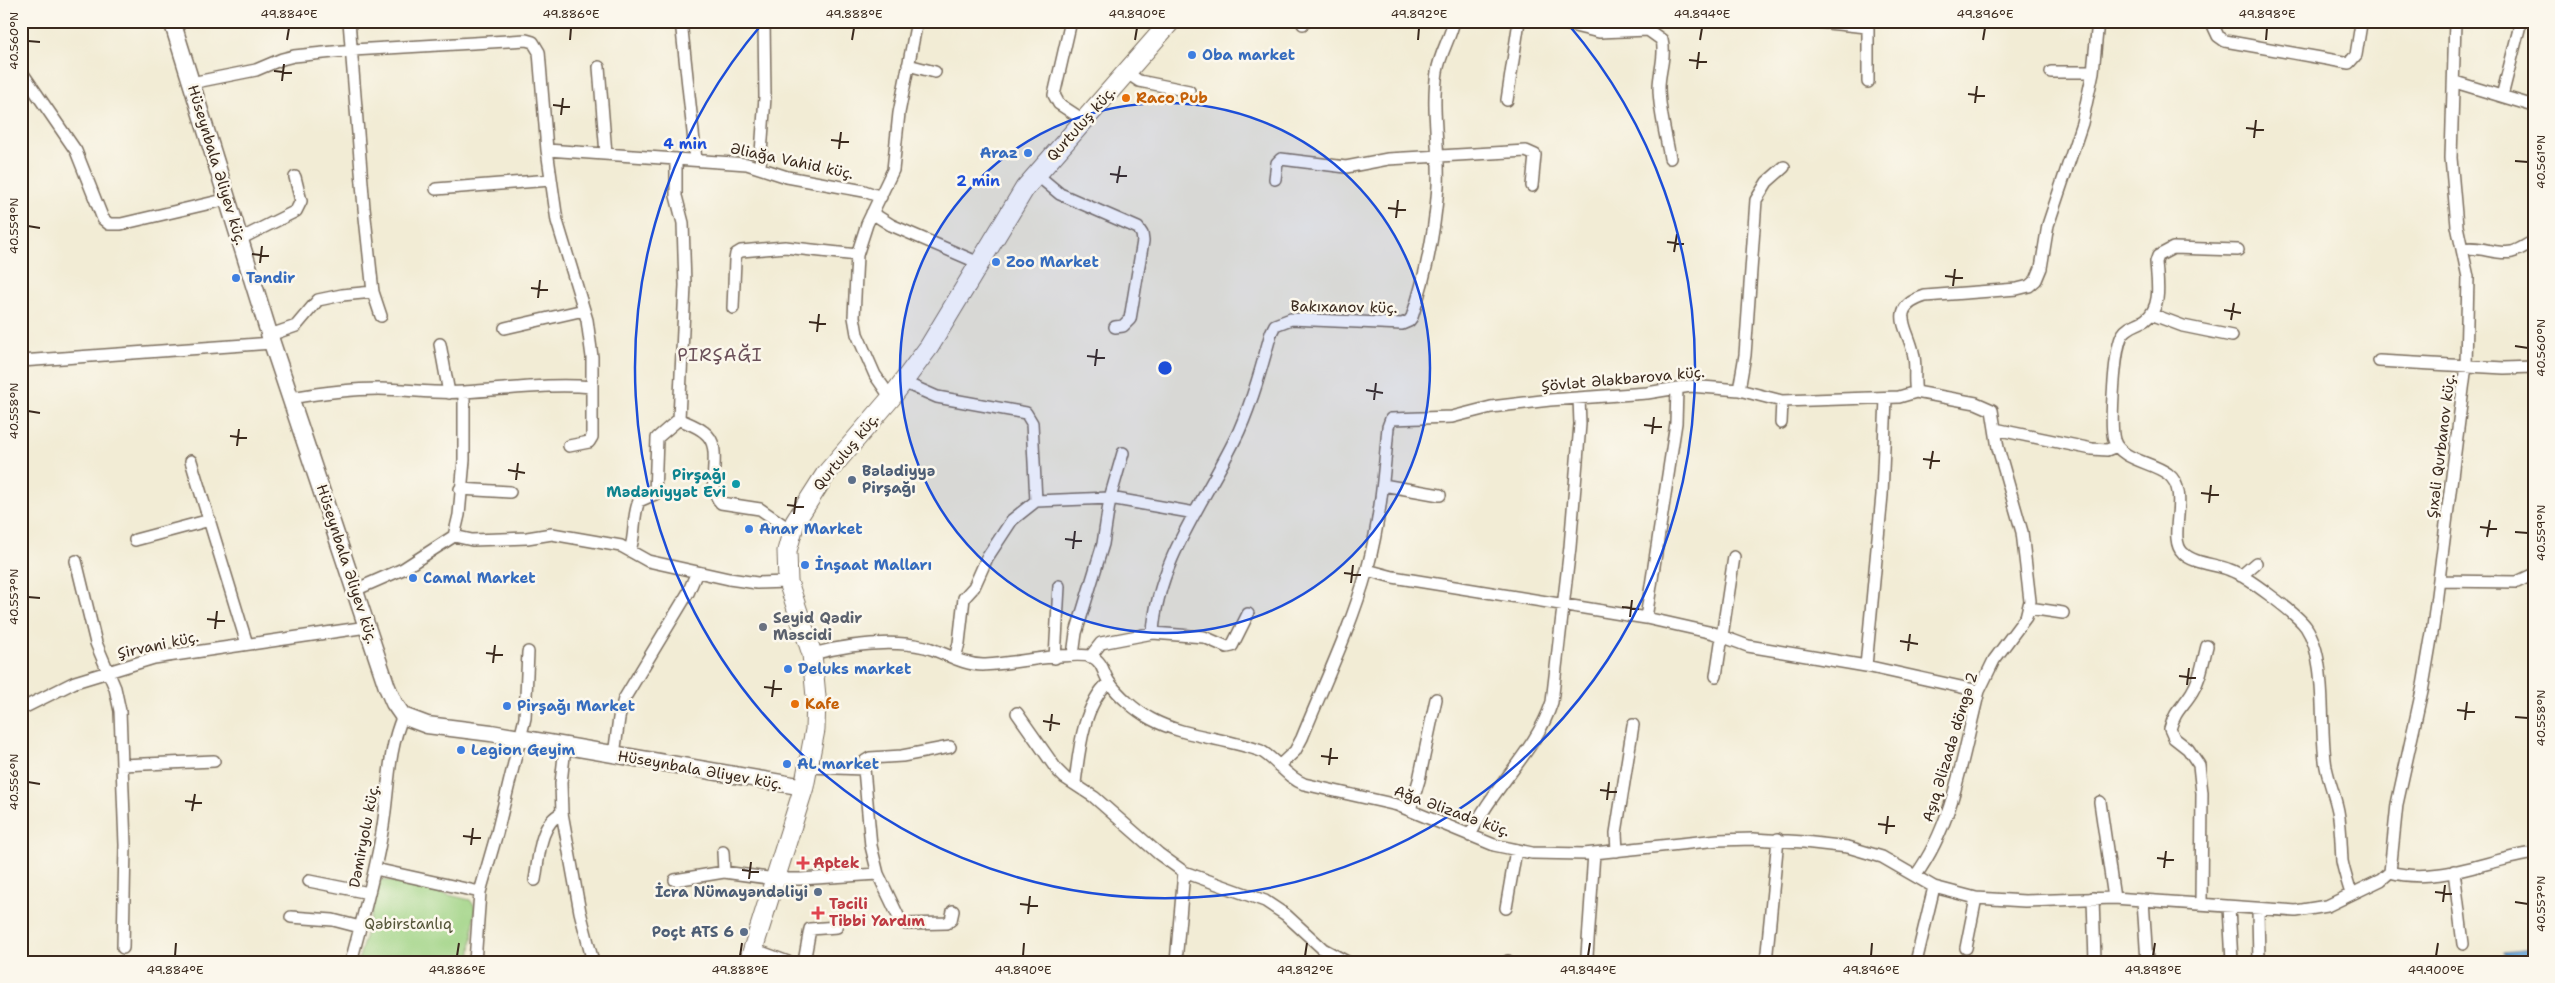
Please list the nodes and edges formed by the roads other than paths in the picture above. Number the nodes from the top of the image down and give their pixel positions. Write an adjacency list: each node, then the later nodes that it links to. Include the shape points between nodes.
1 (172, 21): 30 (street, Hüseynbala Əliyev küç.)
2 (350, 21): 20 (street)
3 (622, 21): 15 (street)
4 (681, 21): 41 (street)
5 (764, 21): 42 (street, via 765,96)
6 (917, 21): 21 (street)
7 (1071, 21): 35 (street, via 1054,94 1059,104)
8 (1171, 21): 27 (main road, Qurtuluş küç.)
9 (1454, 21): 38 (street, Bakıxanov küç., via 1441,52 1437,72)
10 (1519, 21): 33 (street)
11 (1554, 21): 39 (street, via 1599,32 1648,30 1662,40 1660,103)
12 (2098, 21): 26 (street)
13 (2211, 21): 18 (street, via 2218,36 2225,41 2348,63 2356,55)
14 (2455, 21): 29 (street, Şıxəli Qurbanov küç.)
15 (615, 22)
16 (1818, 22): 17 (street)
17 (1868, 24): 28 (street)
18 (2361, 24)
19 (2519, 29): 32 (street)
20 (353, 50): 30 (street, via 288,58 256,70); 36 (street, via 508,40 533,42 539,52); 59 (street)
21 (908, 65): 24 (street); 50 (street, via 894,163)
22 (599, 67): 37 (street)
23 (21, 71): 51 (street, via 76,152 103,220 109,224)
24 (935, 72)
25 (2051, 72): 26 (street)
26 (2093, 72): 79 (street, via 2075,150 2048,225 2036,280 2017,289 1925,296 1907,306 1902,317 1903,326 1913,350)
27 (1127, 73): 31 (street, via 1139,81); 35 (main road, Qurtuluş küç.)
28 (1868, 82)
29 (2455, 82): 32 (street); 55 (street, Şıxəli Qurbanov küç., via 2452,193)
30 (191, 83): 51 (street, Hüseynbala Əliyev küç.)
31 (1190, 91)
32 (2502, 96): 34 (street)
33 (1507, 100)
34 (2534, 106)
35 (1085, 121): 44 (main road, Qurtuluş küç.)
36 (547, 150): 37 (street, Əliağa Vahid küç.); 47 (street)
37 (606, 154): 40 (street, Əliağa Vahid küç.)
38 (1436, 155): 46 (street, via 1346,167 1281,159 1277,163); 48 (street, via 1532,152 1536,160); 98 (street, Bakıxanov küç., via 1438,185 1434,222 1425,272 1409,321 1402,324 1291,319 1275,325 1255,392)
39 (1670, 158)
40 (676, 159): 41 (street, Əliağa Vahid küç.); 85 (street, via 676,196 683,223 685,285)
41 (696, 160): 42 (street, Əliağa Vahid küç.)
42 (760, 167): 50 (street, Əliağa Vahid küç., via 787,177)
43 (1784, 167): 76 (street, via 1767,182 1756,200 1745,355)
44 (1036, 174): 58 (main road, Qurtuluş küç., via 1017,199); 64 (street, via 1060,194 1138,228 1142,234 1130,319)
45 (295, 178): 53 (street, via 301,201 296,211)
46 (1275, 179)
47 (551, 180): 49 (street); 61 (street, via 561,242)
48 (1532, 186)
49 (436, 189)
50 (881, 197): 52 (street)
51 (228, 199): 53 (street, Hüseynbala Əliyev küç.)
52 (872, 214): 57 (street); 58 (street, via 890,225)
53 (240, 238): 67 (street, Hüseynbala Əliyev küç.)
54 (2534, 241): 55 (street, via 2506,253)
55 (2463, 249): 71 (street, Şıxəli Qurbanov küç., via 2468,286)
56 (2238, 250): 62 (street, via 2166,250 2156,262 2157,295)
57 (857, 255): 60 (street, via 786,247 741,251 735,260); 81 (street, via 854,317 857,334 875,375)
58 (979, 263): 73 (main road, Qurtuluş küç., via 934,339)
59 (373, 292): 63 (street); 67 (street, via 318,300 296,326)
60 (734, 308)
61 (584, 310): 65 (street); 74 (street, via 592,357)
62 (2151, 314): 66 (street, via 2183,326); 89 (street, via 2121,335 2113,424)
63 (381, 316)
64 (1114, 327)
65 (505, 328)
66 (2232, 336)
67 (271, 339): 69 (street); 80 (street, Hüseynbala Əliyev küç.)
68 (440, 344): 78 (street)
69 (21, 361)
70 (2379, 361): 71 (street)
71 (2466, 365): 72 (street); 111 (street, Şıxəli Qurbanov küç.)
72 (2534, 367)
73 (903, 382): 81 (main road, Qurtuluş küç.); 97 (street, via 937,398 1026,413 1032,423)
74 (592, 387): 77 (street, via 549,385); 88 (street, via 592,437 589,442)
75 (1677, 389): 76 (street, Şövlət Ələkbərova küç., via 1709,386); 82 (street, Şövlət Ələkbərova küç.); 119 (street, via 1676,423)
76 (1739, 390): 84 (street, Şövlət Ələkbərova küç.)
77 (464, 392): 78 (street); 93 (street, via 464,460)
78 (449, 393): 80 (street, via 360,389)
79 (1919, 393): 83 (street, Şövlət Ələkbərova küç.); 87 (street, via 1988,407 1994,416)
80 (291, 398): 114 (street, Hüseynbala Əliyev küç.)
81 (891, 398): 100 (main road, Qurtuluş küç., via 825,475)
82 (1579, 398): 92 (street, Şövlət Ələkbərova küç., via 1491,407 1452,417 1391,419); 115 (street, via 1576,480)
83 (1886, 398): 84 (street, Şövlət Ələkbərova küç.); 131 (street, via 1882,495)
84 (1782, 401): 86 (street)
85 (679, 419): 100 (street, via 704,432 712,442 715,495 721,503 760,509); 103 (street, via 657,438 655,494 639,501)
86 (1781, 423)
87 (1995, 429): 89 (street, via 2092,449 2107,450); 116 (street, via 2025,551)
88 (569, 446)
89 (2117, 446): 110 (street, via 2168,474 2174,481 2179,498 2178,542 2181,552)
90 (1123, 453): 96 (street)
91 (191, 461): 99 (street)
92 (1383, 485): 95 (street); 107 (street, Şövlət Ələkbərova küç.)
93 (460, 489): 94 (street); 101 (street)
94 (510, 492)
95 (1440, 495)
96 (1110, 498): 97 (street); 98 (street); 127 (street, via 1103,544 1076,633)
97 (1036, 501): 129 (street, via 1012,520 964,598)
98 (1195, 514): 121 (street, Bakıxanov küç., via 1158,592)
99 (210, 520): 102 (street); 123 (street)
100 (792, 530): 112 (main road, Qurtuluş küç., via 787,551)
101 (454, 536): 103 (street, via 472,540 552,534); 114 (street, via 403,569)
102 (135, 540)
103 (630, 550): 108 (street, via 648,561)
104 (1734, 557): 122 (street)
105 (76, 561): 132 (street, via 96,643)
106 (2256, 563): 110 (street)
107 (1367, 570): 115 (street); 147 (street, Şövlət Ələkbərova küç., via 1302,738 1295,751)
108 (697, 572): 112 (street, via 745,582); 144 (street, via 624,699)
109 (2534, 574): 111 (street, via 2517,582)
110 (2241, 576): 176 (street, via 2306,627 2315,648 2326,767 2338,813 2343,863)
111 (2439, 581): 166 (street, Şıxəli Qurbanov küç., via 2423,686 2397,804)
112 (788, 582): 126 (main road, Qurtuluş küç.)
113 (1059, 586): 130 (street)
114 (355, 590): 120 (street, Hüseynbala Əliyev küç.)
115 (1564, 606): 119 (street); 155 (street, via 1552,702 1546,721 1484,808)
116 (2029, 608): 117 (street); 135 (street, Aşıq Əlizadə döngə 2, via 1986,674)
117 (2063, 613)
118 (1248, 614): 121 (street, via 1232,646 1204,637)
119 (1646, 618): 122 (street)
120 (367, 627): 123 (street, Şirvani küç.); 139 (street, Hüseynbala Əliyev küç., via 387,687)
121 (1153, 633): 128 (street, via 1101,643)
122 (1723, 637): 131 (street, via 1748,646); 133 (street)
123 (247, 644): 132 (street, Şirvani küç., via 175,654)
124 (2207, 646): 181 (street, via 2199,677 2192,692 2174,714 2170,729 2174,738 2188,749 2199,765)
125 (528, 652): 141 (street)
126 (812, 654): 129 (street, via 846,647 890,644 925,648); 148 (main road, Qurtuluş küç., via 816,696)
127 (1073, 655): 128 (street); 130 (street)
128 (1090, 657): 134 (street, Ağa Əlizadə küç., via 1101,665)
129 (955, 658): 130 (street, via 982,665)
130 (1054, 658)
131 (1866, 666): 135 (street)
132 (107, 671): 137 (street, Şirvani küç., via 55,690); 146 (street, via 120,711)
133 (1716, 676)
134 (1109, 682): 147 (street, Ağa Əlizadə küç., via 1152,719 1171,727 1255,748 1271,756); 150 (street, via 1100,690 1090,711)
135 (1979, 691): 168 (street, Aşıq Əlizadə döngə 2, via 1948,809 1934,846)
136 (1436, 700): 153 (street)
137 (21, 709)
138 (1017, 713): 150 (street, via 1047,758 1065,778)
139 (403, 716): 141 (street, Hüseynbala Əliyev küç., via 427,725); 162 (street, Dəmiryolu küç., via 394,743)
140 (1633, 725): 158 (street, via 1616,834)
141 (521, 738): 143 (street, Hüseynbala Əliyev küç.); 174 (street)
142 (950, 746): 149 (street, via 902,756 870,758 865,761)
143 (565, 747): 144 (street, Hüseynbala Əliyev küç.); 154 (street)
144 (614, 755): 151 (street, Hüseynbala Əliyev küç.)
145 (214, 761): 146 (street)
146 (122, 765): 190 (street, via 125,845)
147 (1280, 766): 153 (street, Ağa Əlizadə küç., via 1295,781)
148 (809, 767): 149 (street); 151 (main road, Qurtuluş küç.)
149 (864, 769): 167 (street, via 871,846)
150 (1075, 783): 165 (street)
151 (804, 787): 169 (main road, Qurtuluş küç.)
152 (2100, 802): 179 (street)
153 (1410, 810): 155 (street, Ağa Əlizadə küç.)
154 (562, 813): 170 (street, via 554,816 548,825); 196 (street, via 580,912)
155 (1470, 836): 157 (street, Ağa Əlizadə küç.)
156 (1778, 839): 158 (street, Ağa Əlizadə küç., via 1718,840); 168 (street, Ağa Əlizadə küç., via 1866,852 1897,864); 202 (street)
157 (1516, 850): 160 (street, Ağa Əlizadə küç.); 183 (street)
158 (1617, 851): 160 (street, Ağa Əlizadə küç.)
159 (723, 852): 164 (street)
160 (1594, 853): 201 (street)
161 (2534, 853): 163 (street)
162 (375, 869): 174 (street); 175 (street, Dəmiryolu küç.)
163 (2454, 871): 166 (street, via 2420,876); 189 (street)
164 (724, 872): 169 (street); 171 (street)
165 (1184, 872): 199 (street); 200 (street, via 1265,901 1286,915 1323,949)
166 (2390, 872): 176 (street, Ağa Əlizadə küç.)
167 (878, 874): 169 (street); 185 (street, via 901,922 947,923)
168 (1916, 876): 173 (street, Ağa Əlizadə küç.)
169 (775, 879): 192 (main road, Qurtuluş küç.)
170 (534, 880)
171 (675, 880)
172 (309, 881): 175 (street)
173 (1934, 887): 177 (street, Ağa Əlizadə küç.); 193 (street)
174 (480, 892): 195 (street)
175 (369, 893): 187 (street, Dəmiryolu küç.)
176 (2352, 894): 184 (street, Ağa Əlizadə küç., via 2316,909)
177 (1976, 898): 178 (street, Ağa Əlizadə küç., via 2025,901); 191 (street)
178 (2093, 898): 179 (street, Ağa Əlizadə küç.); 203 (street)
179 (2114, 898): 180 (street, Ağa Əlizadə küç.)
180 (2143, 900): 181 (street, Ağa Əlizadə küç.); 204 (street)
181 (2202, 903): 182 (street, Ağa Əlizadə küç.)
182 (2229, 907): 184 (street, Ağa Əlizadə küç.); 205 (street)
183 (1506, 908)
184 (2258, 910): 206 (street)
185 (953, 911)
186 (291, 917): 187 (street)
187 (360, 926): 194 (street, Dəmiryolu küç.)
188 (837, 928): 198 (street, via 810,929)
189 (2463, 944)
190 (122, 948)
191 (1966, 948)
192 (751, 955): 197 (street)
193 (1917, 958)
194 (351, 962)
195 (474, 962)
196 (593, 962)
197 (788, 962)
198 (804, 962)
199 (1176, 962)
200 (1347, 962)
201 (1588, 962)
202 (1766, 962)
203 (2095, 962)
204 (2148, 962)
205 (2232, 962)
206 (2260, 962)

